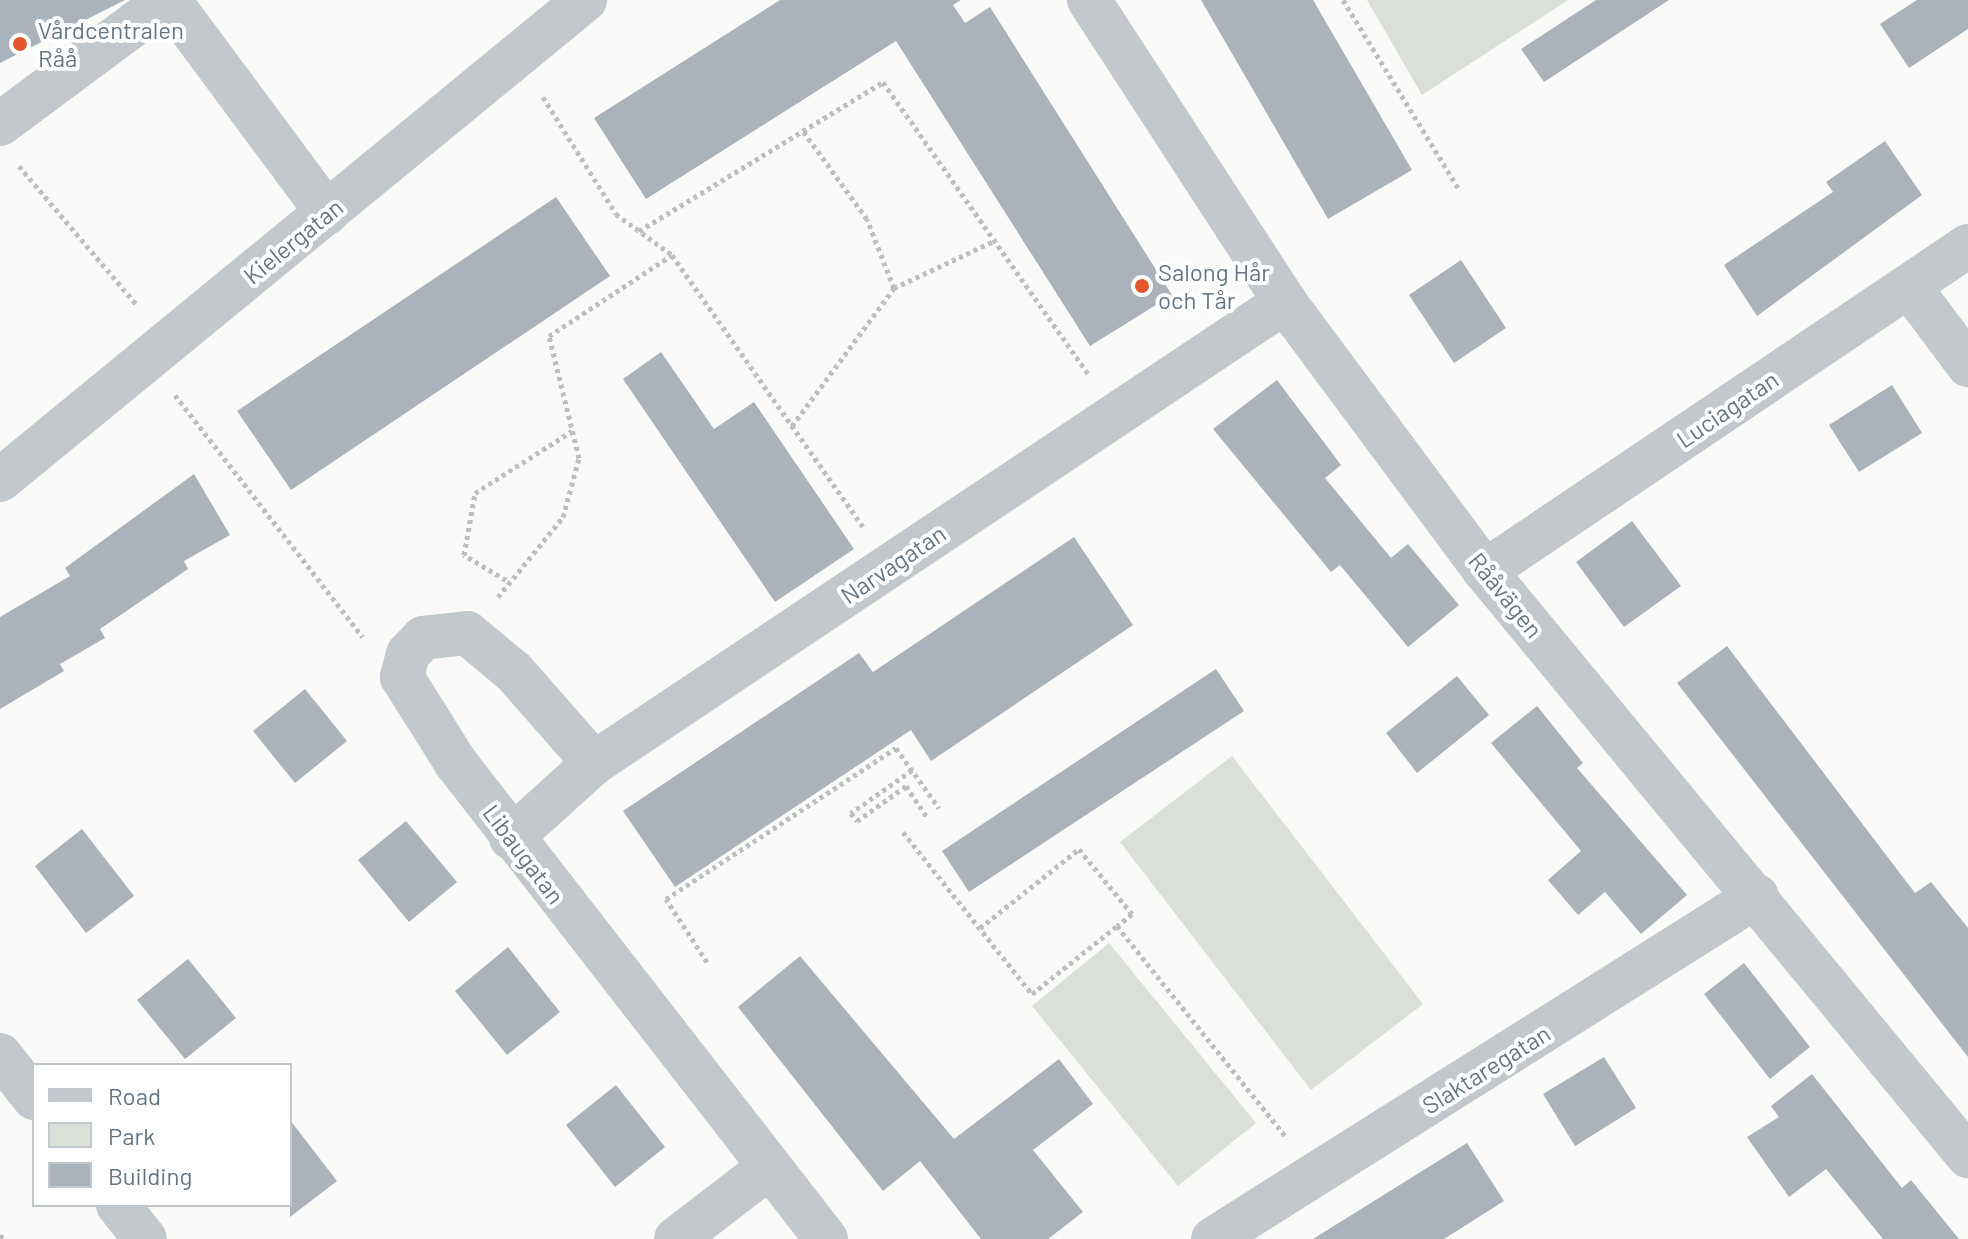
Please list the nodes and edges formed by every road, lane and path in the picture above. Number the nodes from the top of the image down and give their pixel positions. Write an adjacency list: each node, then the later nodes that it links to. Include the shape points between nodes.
1 (168, 0): 7 (street); 9 (street)
2 (1089, 0): 16 (street, Rååvägen)
3 (1343, 0): 8 (path)
4 (566, 6): 5 (street, Kielergatan)
5 (517, 56): 9 (street, Kielergatan); 10 (path, via 616,214)
6 (803, 131): 10 (path); 11 (path, via 883,82); 15 (path, via 867,219)
7 (5, 140): 17 (path)
8 (1460, 191)
9 (327, 213): 18 (street, Kielergatan)
10 (639, 231): 13 (path)
11 (995, 241): 15 (path); 20 (path)
12 (1968, 246): 14 (street, Luciagatan)
13 (672, 255): 21 (path); 22 (path, via 549,336)
14 (1909, 286): 19 (street); 25 (street, Luciagatan)
15 (894, 288): 21 (path)
16 (1285, 302): 20 (street, Narvagatan); 25 (street, Rååvägen)
17 (145, 314)
18 (147, 360): 23 (street, Kielergatan); 28 (path, via 376,654)
19 (1968, 365)
20 (1116, 414): 24 (street, Narvagatan)
21 (792, 426): 24 (path)
22 (572, 431): 26 (path, via 579,458 563,517); 26 (path, via 475,493 464,555)
23 (0, 480)
24 (890, 566): 29 (street, Narvagatan)
25 (1485, 571): 35 (street, Rååvägen)
26 (506, 580): 27 (path)
27 (478, 642): 28 (street, via 467,633 423,638 408,654); 29 (street)
28 (402, 677): 34 (street, Libaugatan)
29 (594, 763): 34 (street, Narvagatan)
30 (912, 770): 31 (path); 32 (path, via 851,813 857,821 906,786); 38 (path, via 896,748 666,899)
31 (939, 808)
32 (926, 816)
33 (903, 832): 37 (path)
34 (511, 838): 42 (street, Libaugatan)
35 (1757, 896): 41 (street, Rååvägen); 43 (street, Slaktaregatan)
36 (1117, 926): 37 (path, via 1032,994); 37 (path, via 1132,914 1079,849); 43 (path)
37 (980, 928)
38 (707, 962)
39 (0, 1055): 40 (street)
40 (32, 1095)
41 (1968, 1156)
42 (767, 1169): 46 (street); 47 (street, Libaugatan)
43 (1316, 1175): 48 (street, Slaktaregatan)
44 (120, 1207): 45 (street)
45 (145, 1239)
46 (676, 1239)
47 (826, 1239)
48 (1213, 1239)

